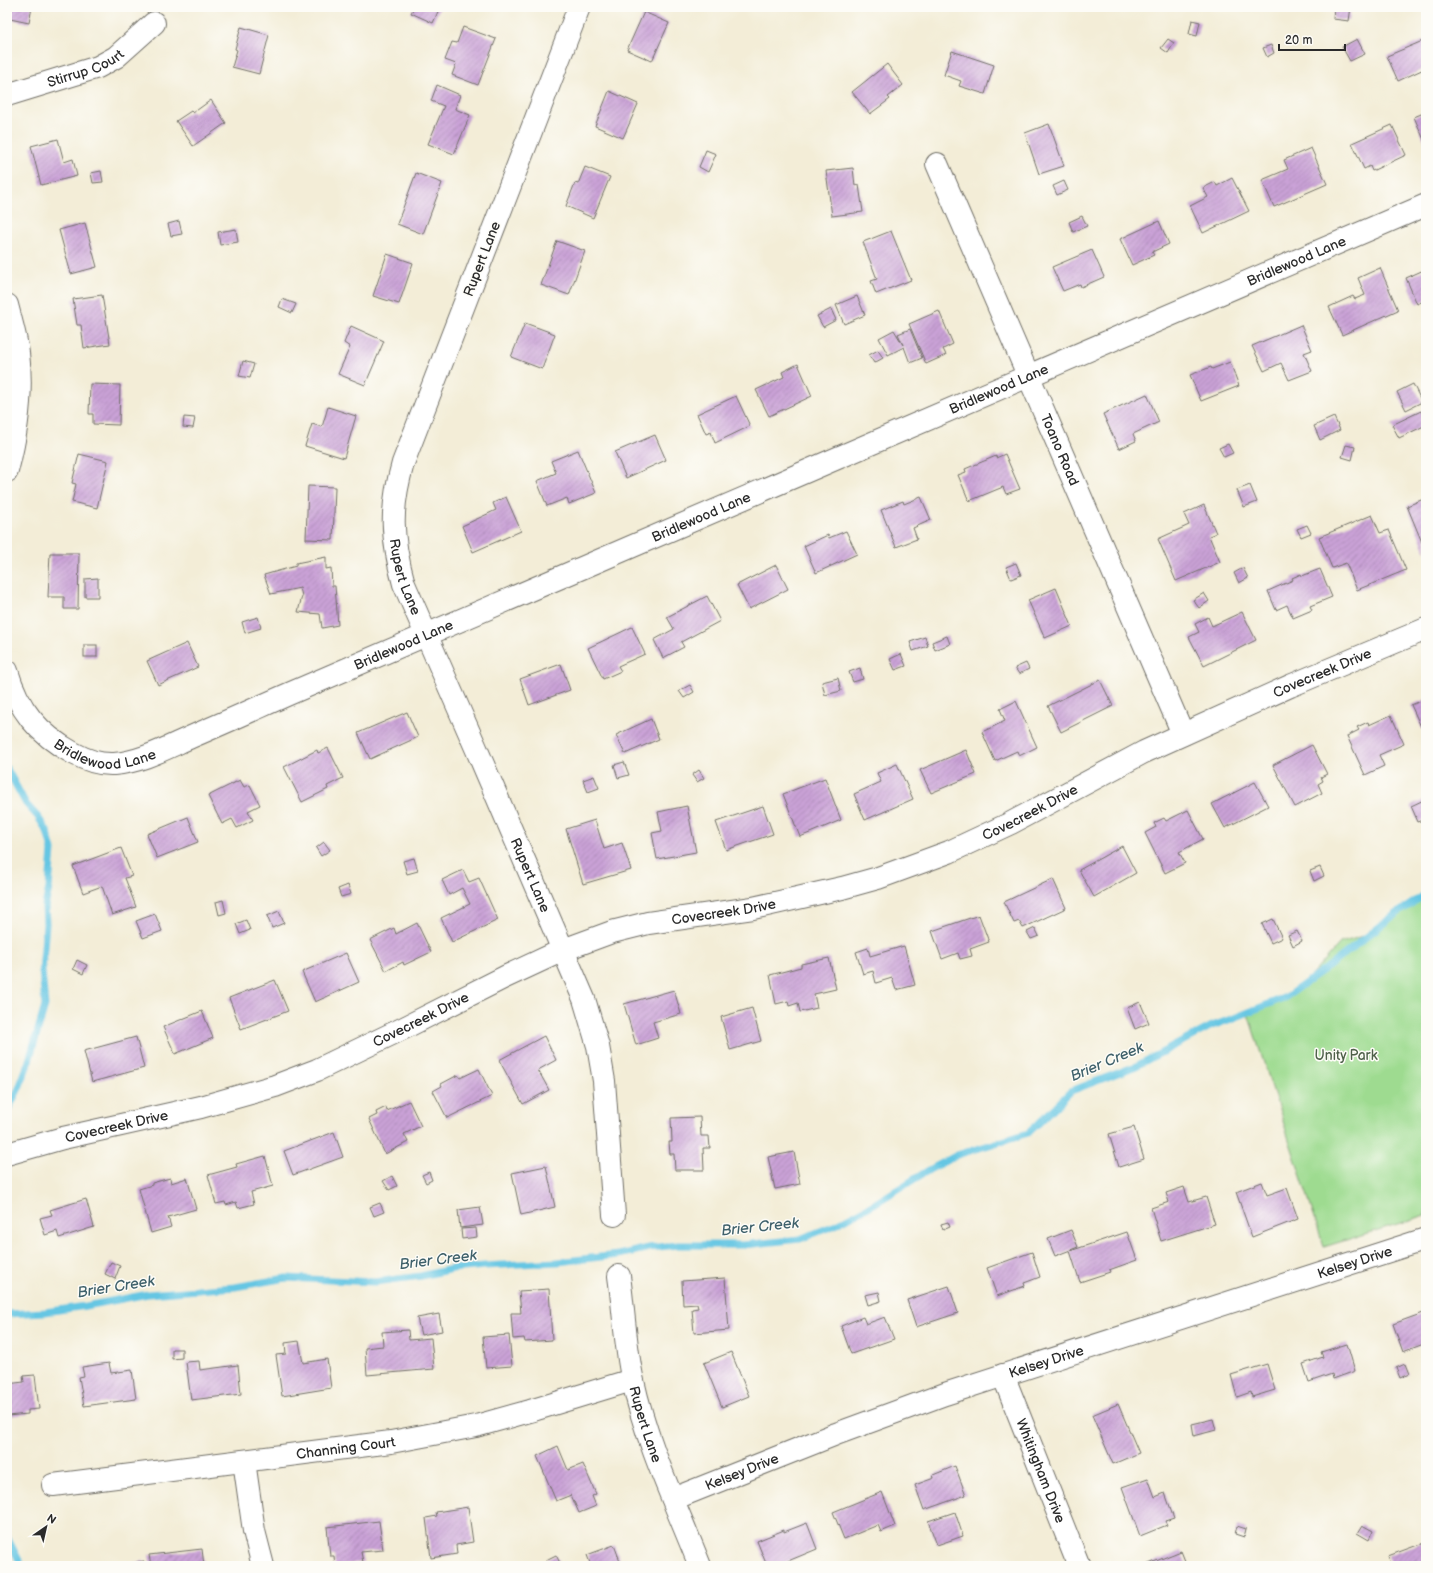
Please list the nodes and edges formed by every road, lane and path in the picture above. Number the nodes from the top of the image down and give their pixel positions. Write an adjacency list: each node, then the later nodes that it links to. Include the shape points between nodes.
1 (579, 7): 10 (street, Rupert Lane, via 396,486 393,536 397,559 404,584)
2 (154, 23): 3 (street, Stirrup Court, via 116,57 98,67)
3 (7, 95)
4 (937, 164): 7 (street, Toano Road)
5 (1426, 204): 7 (street, Bridlewood Lane)
6 (7, 305): 8 (street, via 18,352 20,378 17,426)
7 (1029, 376): 10 (street, Bridlewood Lane); 12 (street, Toano Road)
8 (7, 471)
9 (1426, 629): 12 (street, Covecreek Drive)
10 (426, 636): 11 (street, Bridlewood Lane, via 153,754 113,764 87,760 58,745 42,732 19,703); 13 (street, Rupert Lane)
11 (7, 671)
12 (1183, 734): 13 (street, Covecreek Drive, via 1011,823 949,852 878,878 753,908 648,923 612,932)
13 (563, 950): 14 (street, Covecreek Drive, via 404,1028 275,1086 201,1107 63,1138); 15 (street, Rupert Lane, via 584,999 598,1046 604,1081)
14 (7, 1154)
15 (614, 1215)
16 (1426, 1239): 18 (street, Kelsey Drive)
17 (619, 1276): 19 (street, Rupert Lane)
18 (1002, 1375): 22 (street, Kelsey Drive, via 836,1434); 25 (street, Whitingham Drive)
19 (632, 1380): 20 (street, Channing Court, via 476,1426 391,1442); 22 (street, Rupert Lane, via 652,1447)
20 (244, 1461): 21 (street, Channing Court); 23 (street, via 254,1531)
21 (53, 1485)
22 (673, 1499): 24 (street, Rupert Lane)
23 (263, 1566)
24 (700, 1566)
25 (1079, 1566)

